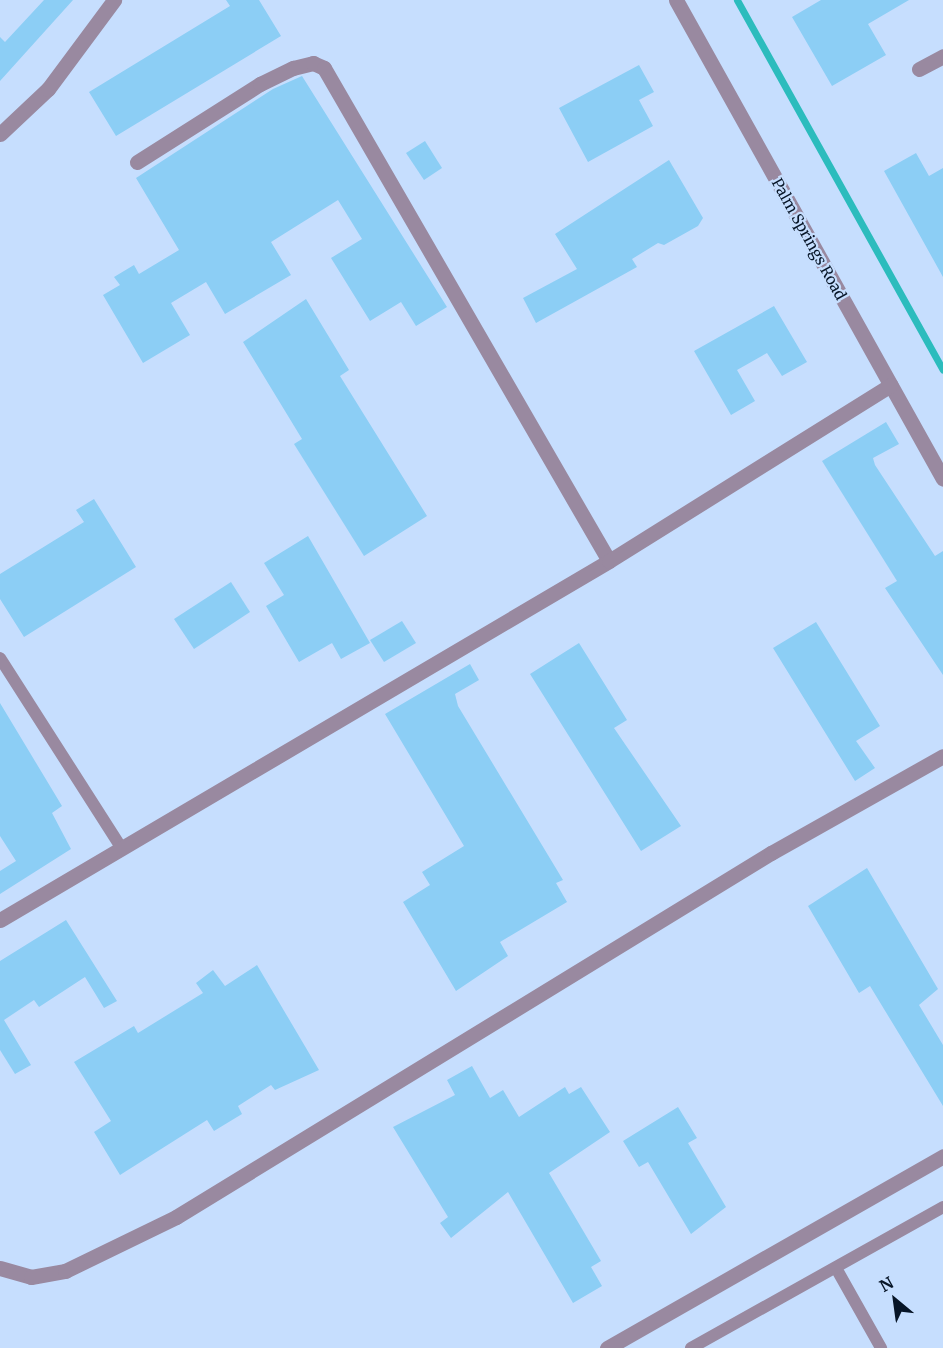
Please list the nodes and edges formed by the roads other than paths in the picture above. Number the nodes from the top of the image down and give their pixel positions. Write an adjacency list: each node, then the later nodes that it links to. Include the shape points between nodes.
1 (114, 0): 5 (street, via 48,89)
2 (676, 0): 7 (street, Palm Springs Road)
3 (943, 56): 4 (street)
4 (919, 69)
5 (0, 134)
6 (137, 162): 9 (street, via 260,84 313,63 324,68)
7 (891, 385): 8 (street, Palm Springs Road); 9 (street)
8 (943, 479)
9 (609, 561): 12 (street)
10 (0, 658): 12 (lane)
11 (943, 756): 16 (street, via 771,853 176,1217 65,1271 31,1277)
12 (121, 848): 13 (street)
13 (0, 920)
14 (943, 1156): 18 (street)
15 (943, 1206): 17 (lane)
16 (0, 1268)
17 (836, 1268): 19 (lane); 20 (lane)
18 (607, 1348)
19 (691, 1348)
20 (881, 1348)

